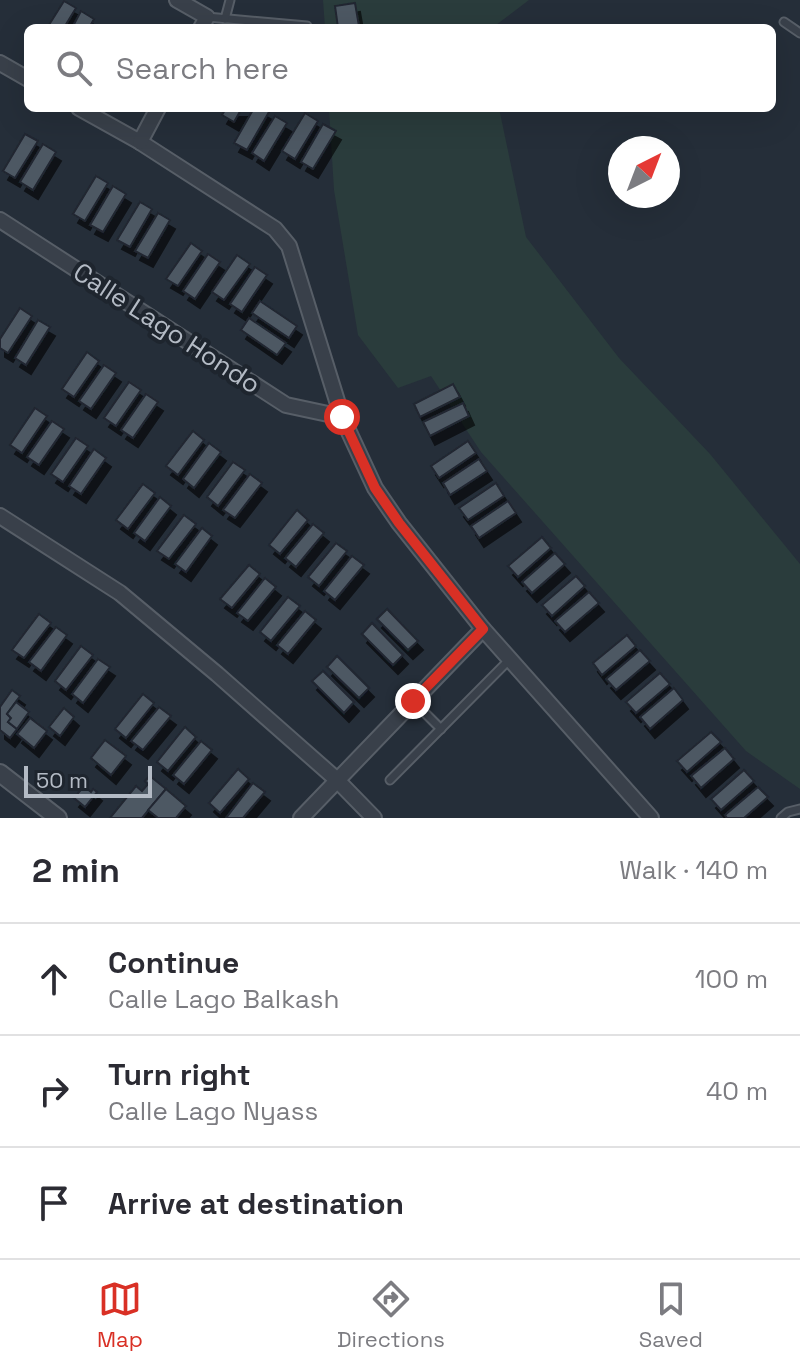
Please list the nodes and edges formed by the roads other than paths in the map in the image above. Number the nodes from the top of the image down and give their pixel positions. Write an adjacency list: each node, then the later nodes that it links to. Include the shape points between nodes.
1 (177, 0): 4 (street)
2 (230, 0): 3 (lane)
3 (225, 19): 4 (lane); 6 (lane)
4 (204, 22)
5 (784, 22): 7 (lane)
6 (284, 24)
7 (800, 33)
8 (0, 63): 9 (street)
9 (24, 77)
10 (86, 112): 12 (street)
11 (156, 112): 12 (street)
12 (140, 142): 14 (street, via 275,229 289,246)
13 (0, 220): 14 (street, Calle Lago Hondo, via 286,405)
14 (342, 417): 16 (street, via 375,488)
15 (0, 516): 21 (street, via 120,593)
16 (483, 629): 17 (street); 18 (street)
17 (510, 659): 19 (lane); 27 (street)
18 (413, 701): 19 (lane); 21 (street)
19 (441, 729): 22 (lane)
20 (0, 773): 24 (street)
21 (336, 779): 25 (street); 26 (street)
22 (390, 780)
23 (800, 809): 28 (lane)
24 (58, 818)
25 (301, 818)
26 (374, 818)
27 (651, 818)
28 (781, 818)

